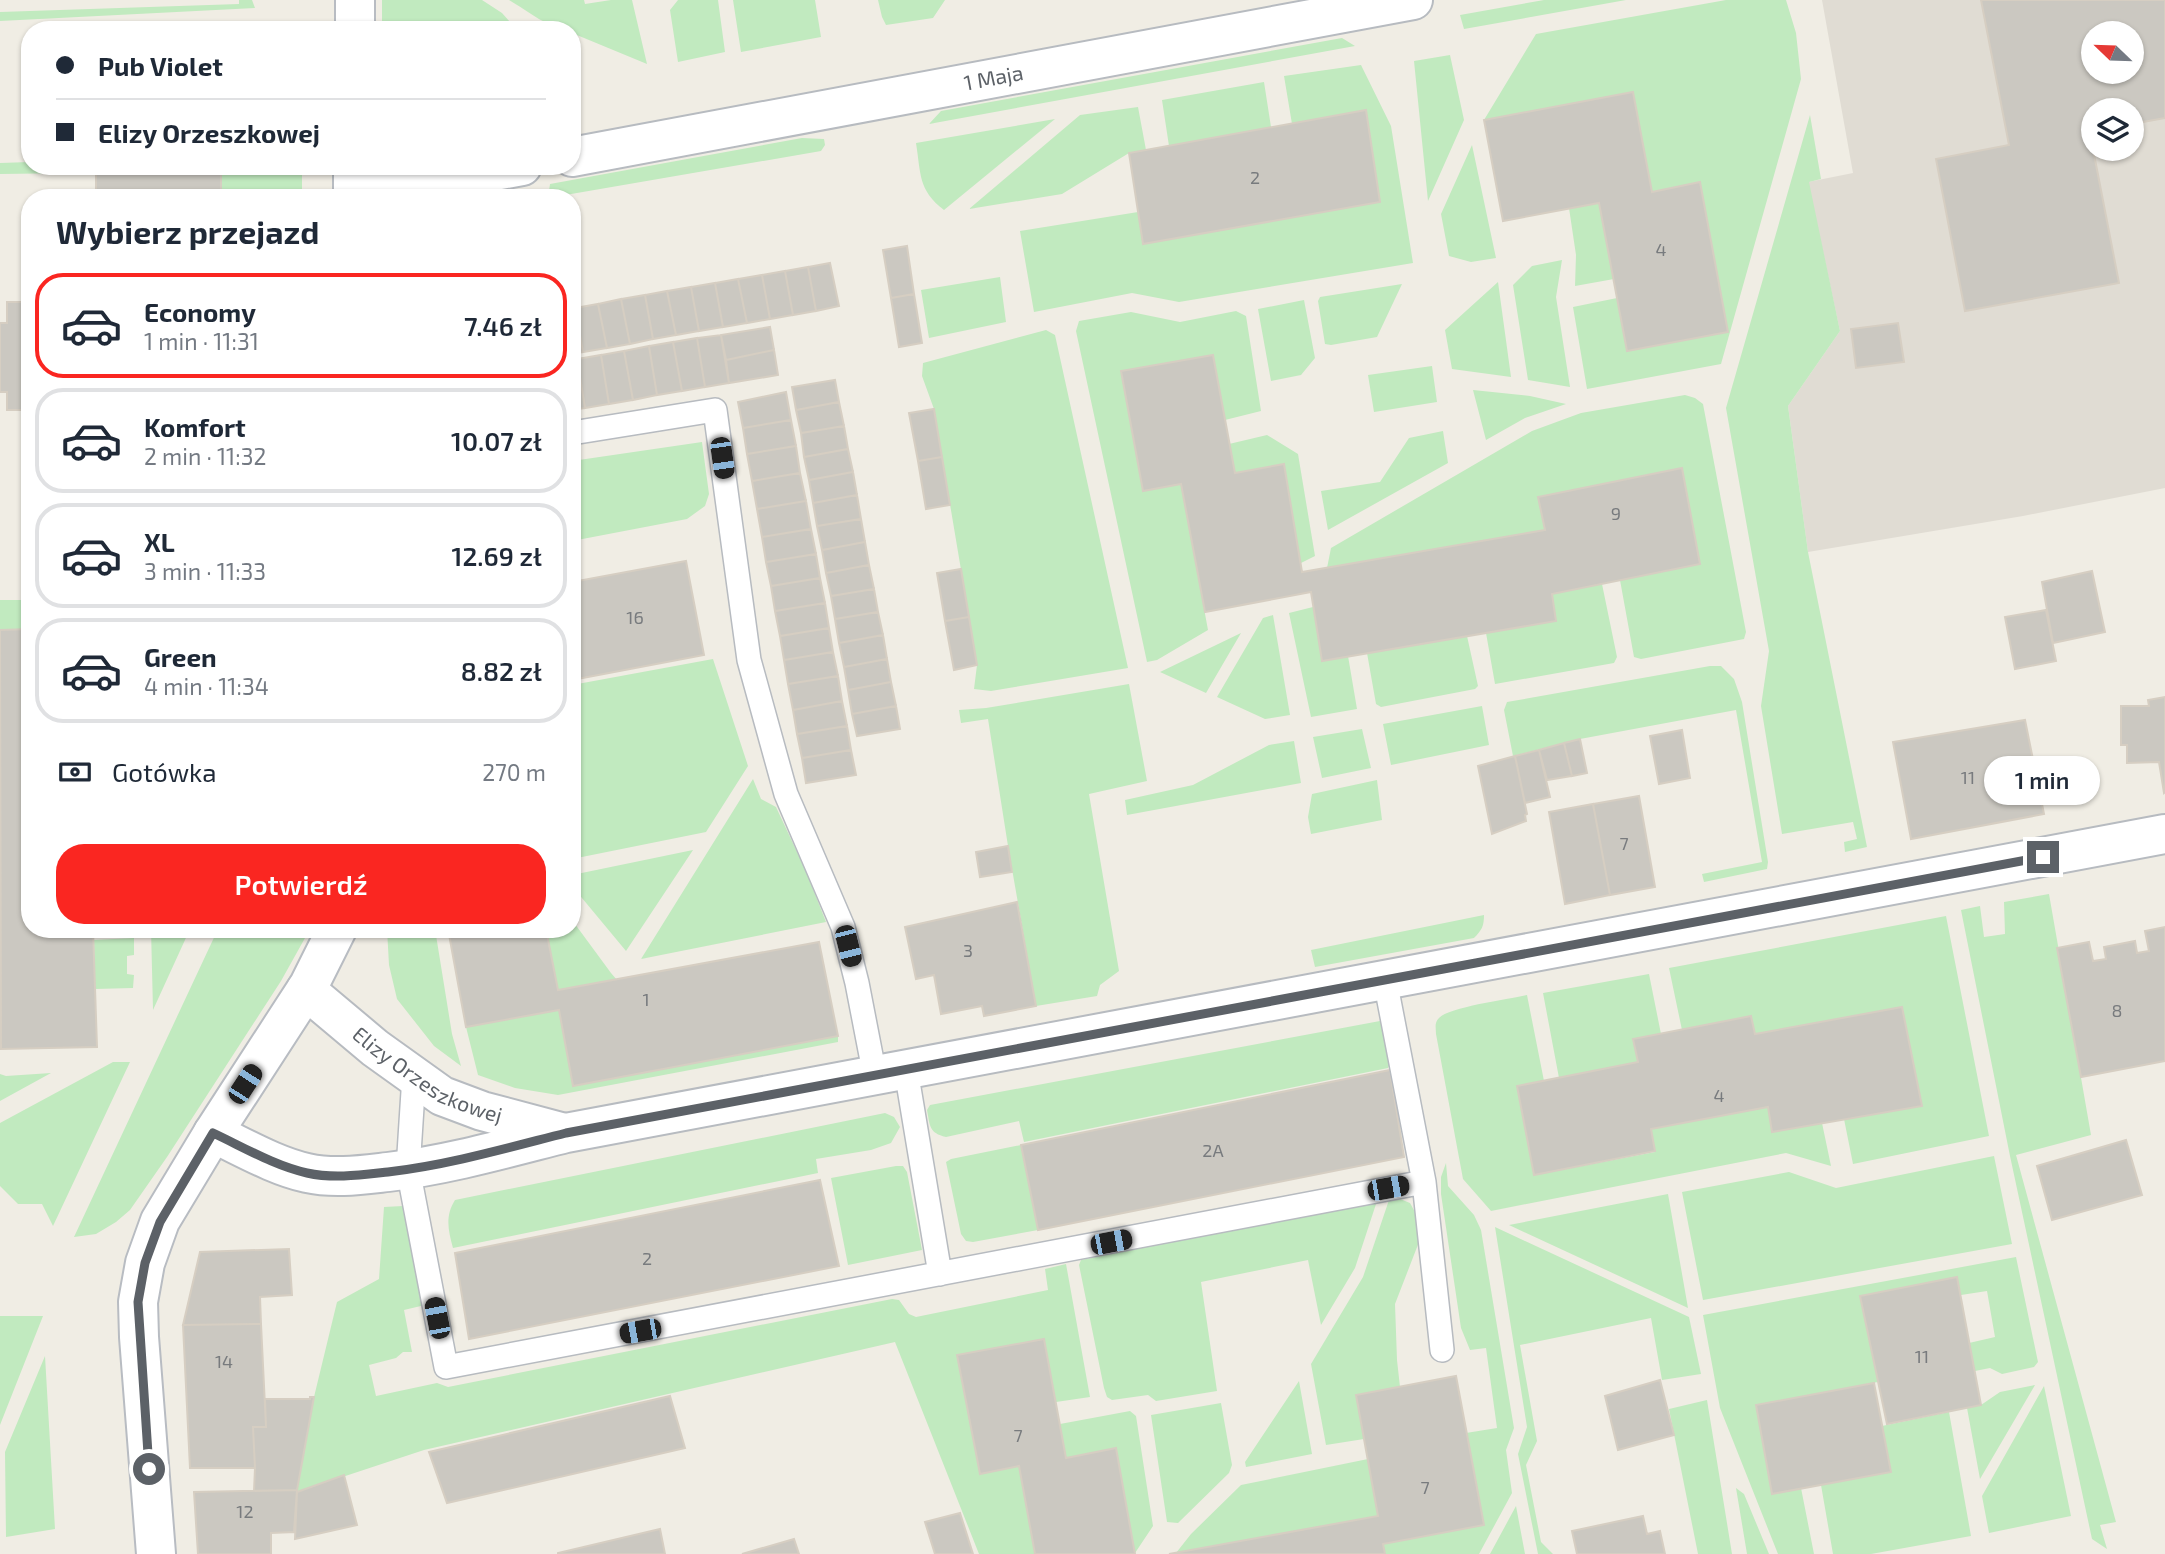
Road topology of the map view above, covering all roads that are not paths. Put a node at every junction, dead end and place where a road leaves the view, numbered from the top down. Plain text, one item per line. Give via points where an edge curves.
1 (355, 0) edge
2 (1413, 0) edge
3 (355, 21) edge
4 (581, 155) edge
5 (473, 175) edge
6 (397, 189) edge
7 (581, 432) edge
8 (2165, 834) edge
9 (332, 938) edge
10 (1385, 979) junction
11 (306, 990) junction
12 (890, 1073) junction
13 (414, 1076) junction
14 (213, 1133) junction
15 (566, 1133) junction
16 (408, 1170) junction
17 (1424, 1182) junction
18 (940, 1274) junction
19 (1442, 1350) dead end
20 (156, 1554) edge

1 - 3 street
2 - 4 street, 1 Maja
5 - 6 street
7 - 12 lane via 715,410 750,660 786,794 844,927 857,982
8 - 10 street, Elizy Orzeszkowej
9 - 11 street
10 - 12 street, Elizy Orzeszkowej
10 - 17 lane
11 - 13 street, Elizy Orzeszkowej
11 - 14 street
12 - 15 street, Elizy Orzeszkowej
12 - 18 lane
13 - 15 street, Elizy Orzeszkowej via 442,1096 472,1108
13 - 16 lane
14 - 16 street, Elizy Orzeszkowej via 307,1173 346,1177
14 - 20 street via 160,1222 145,1263 138,1302
15 - 16 street, Elizy Orzeszkowej
16 - 18 lane via 446,1367
17 - 18 lane
17 - 19 lane

